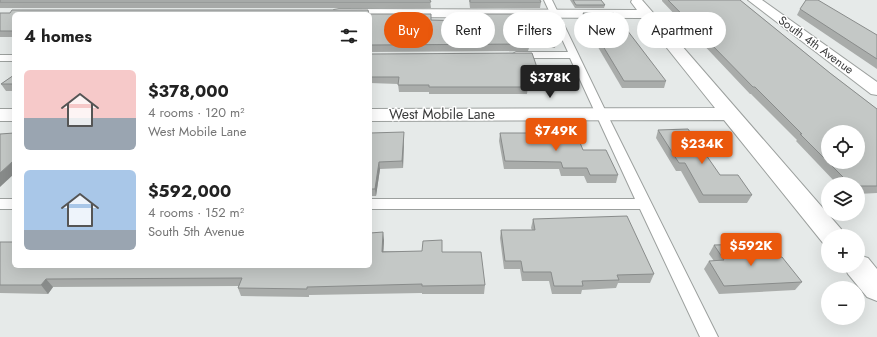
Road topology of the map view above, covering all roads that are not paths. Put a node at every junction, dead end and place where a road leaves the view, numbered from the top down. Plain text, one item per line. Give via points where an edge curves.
1 (548, 0) edge
2 (754, 0) edge
3 (641, 7) edge
4 (554, 12) edge
5 (566, 12) edge
6 (372, 13) edge
7 (503, 13) edge
8 (566, 40) edge
9 (573, 55) junction
10 (503, 56) edge
11 (0, 58) edge
12 (12, 58) edge
13 (877, 90) edge
14 (372, 114) edge
15 (601, 114) junction
16 (730, 114) junction
17 (0, 115) edge
18 (12, 115) edge
19 (0, 204) edge
20 (12, 204) edge
21 (372, 204) edge
22 (644, 204) junction
23 (826, 229) edge
24 (864, 273) edge
25 (877, 289) edge
26 (710, 337) edge

1 - 4 lane
2 - 13 street, South 4th Avenue
3 - 5 street
3 - 16 street
6 - 7 street
8 - 9 lane
9 - 10 lane
9 - 15 lane
11 - 12 lane
14 - 15 street, West Mobile Lane
15 - 16 street, West Mobile Lane
15 - 22 lane
16 - 23 street
17 - 18 street
19 - 20 lane
21 - 22 lane
22 - 26 lane
24 - 25 street

